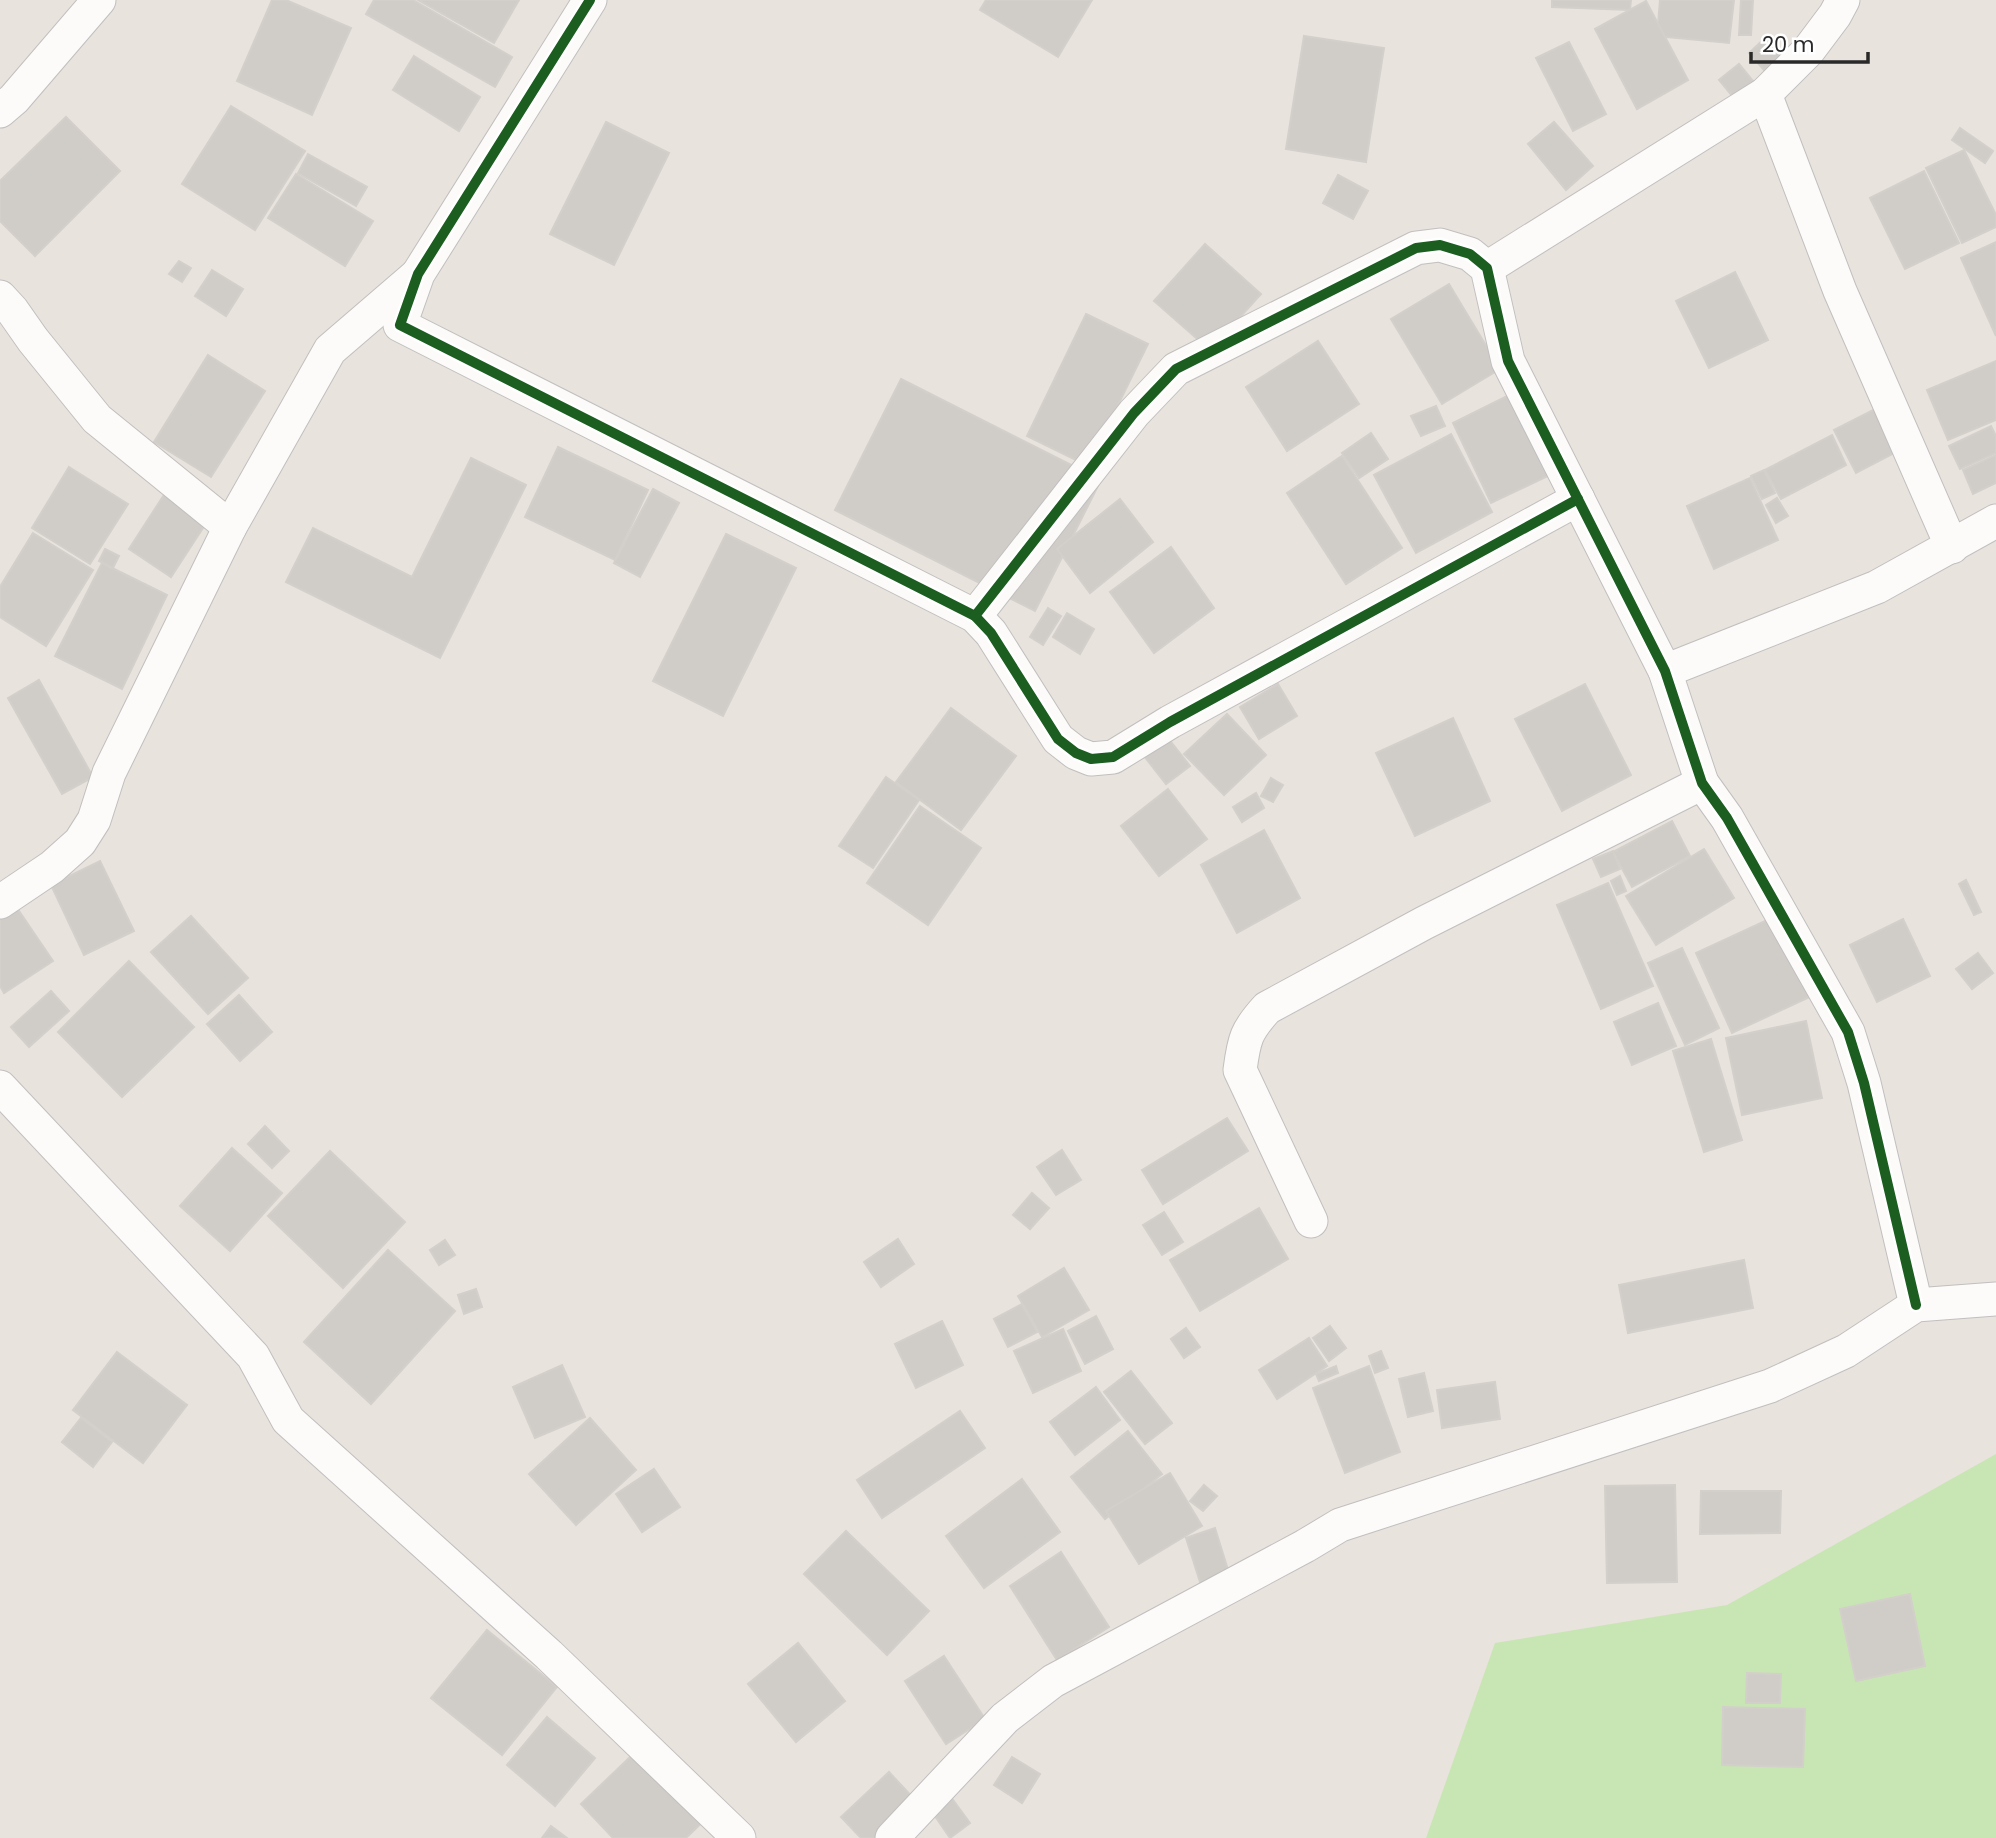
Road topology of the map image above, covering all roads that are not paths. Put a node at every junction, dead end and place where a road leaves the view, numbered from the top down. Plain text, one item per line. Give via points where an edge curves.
1 (99, 0) edge
2 (590, 0) edge
3 (1843, 0) edge
4 (1765, 94) junction
5 (0, 111) edge
6 (1487, 268) junction
7 (418, 274) junction
8 (0, 297) edge
9 (1578, 499) junction
10 (1996, 521) edge
11 (230, 527) junction
12 (1952, 547) junction
13 (975, 616) junction
14 (1665, 671) junction
15 (1702, 783) junction
16 (0, 902) edge
17 (0, 1087) edge
18 (1311, 1221) dead end
19 (1996, 1299) edge
20 (1916, 1306) junction
21 (739, 1838) edge
22 (892, 1838) edge

1 - 5 street
2 - 7 street
3 - 4 street via 1808,51
4 - 6 street
4 - 12 street via 1840,291
6 - 9 street via 1508,361
6 - 13 street via 1470,254 1440,245 1416,248 1176,369 1134,413
7 - 11 street via 330,350
7 - 13 street via 400,325
8 - 11 street via 97,419
9 - 13 street via 1112,757 1091,759 1058,739 991,633
9 - 14 street
10 - 12 street
11 - 16 street via 109,773 94,820 80,842 52,867
12 - 14 street via 1877,587
14 - 15 street
15 - 18 street via 1424,923 1267,1008 1251,1025 1240,1070
15 - 20 street via 1727,818 1848,1032
17 - 21 street via 253,1356 288,1420 548,1655
19 - 20 street
20 - 22 street via 1846,1351 1770,1386 1340,1525 1053,1681 1005,1718

